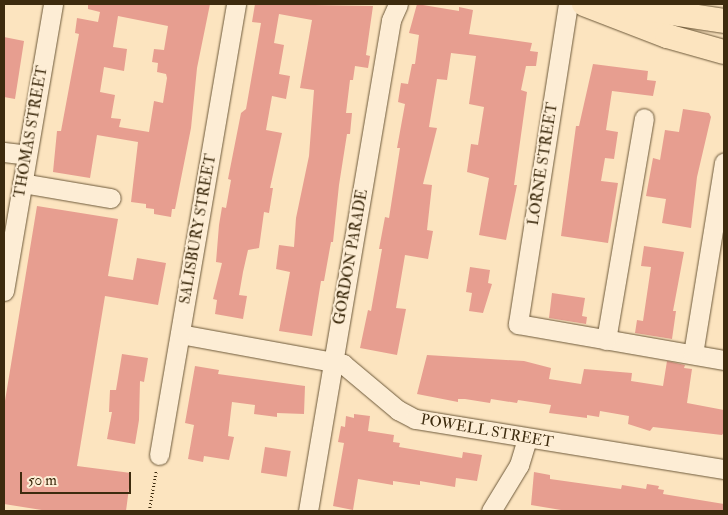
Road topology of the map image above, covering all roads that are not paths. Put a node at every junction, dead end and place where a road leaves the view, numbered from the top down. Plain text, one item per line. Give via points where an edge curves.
1 (52, 4) edge
2 (236, 4) edge
3 (398, 4) edge
4 (568, 4) edge
5 (584, 4) edge
6 (612, 4) edge
7 (724, 21) edge
8 (724, 52) edge
9 (644, 118) dead end
10 (4, 152) edge
11 (27, 155) junction
12 (724, 162) edge
13 (22, 183) junction
14 (111, 198) dead end
15 (4, 284) edge
16 (180, 334) junction
17 (606, 340) junction
18 (693, 354) junction
19 (724, 360) edge
20 (333, 361) junction
21 (527, 438) junction
22 (159, 455) road end
23 (724, 469) edge
24 (308, 511) edge
25 (491, 511) edge

1 - 11 street, THOMAS STREET
2 - 16 street, SALISBURY STREET
3 - 20 street, GORDON PARADE via 391,20
4 - 17 street, LORNE STREET via 518,324
5 - 8 main road via 668,36
6 - 7 main road
9 - 17 street
10 - 11 street
11 - 13 street, THOMAS STREET
12 - 18 street
13 - 14 street
13 - 15 street, THOMAS STREET
16 - 20 street, POWELL STREET
16 - 22 street, SALISBURY STREET
17 - 18 street
18 - 19 street
20 - 21 street, POWELL STREET via 354,370 408,417
20 - 24 street, GORDON PARADE
21 - 23 street, POWELL STREET
21 - 25 street via 518,465

